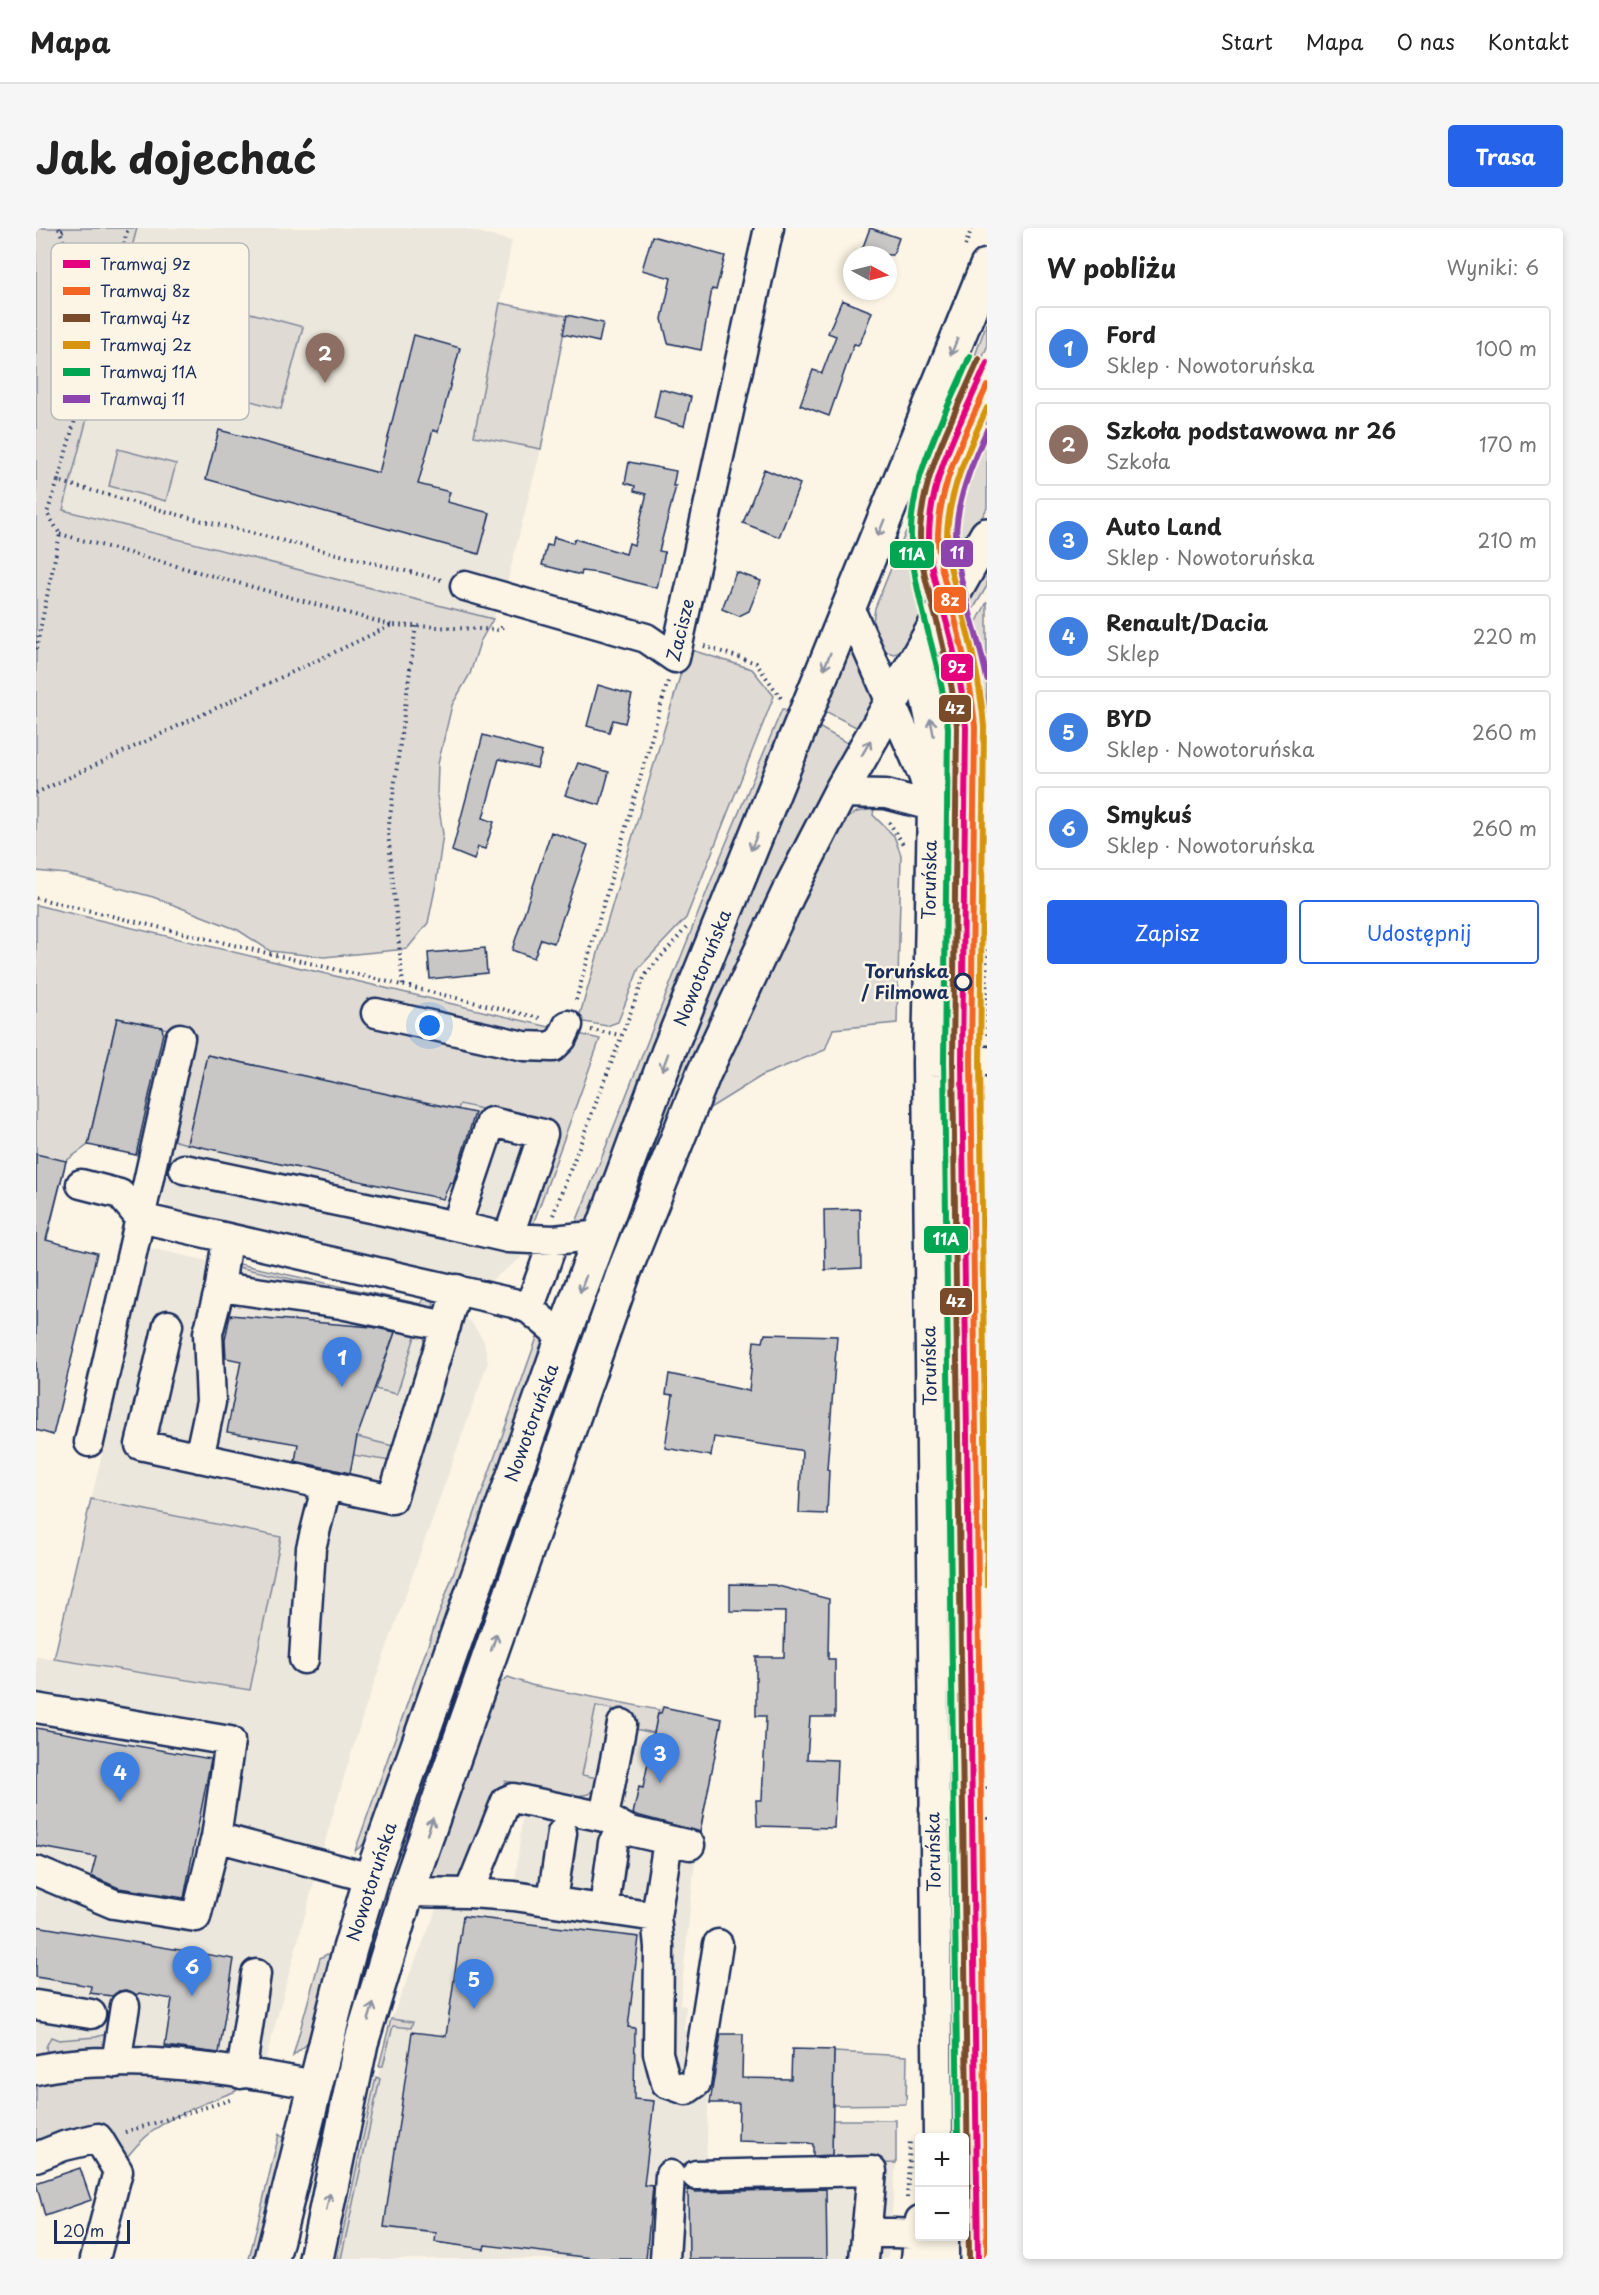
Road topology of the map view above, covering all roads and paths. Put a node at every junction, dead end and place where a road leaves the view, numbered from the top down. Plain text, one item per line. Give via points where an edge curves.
1 (67, 228) edge
2 (128, 228) edge
3 (769, 228) edge
4 (61, 230) edge
5 (124, 243) edge
6 (981, 279) edge
7 (75, 420) edge
8 (58, 481) junction
9 (60, 534) junction
10 (987, 535) edge
11 (465, 586) joint
12 (518, 601) junction
13 (849, 607) junction
14 (392, 625) junction
15 (416, 626) junction
16 (678, 648) junction
17 (36, 649) edge
18 (916, 661) junction
19 (781, 699) dead end
20 (891, 703) junction
21 (36, 793) edge
22 (840, 794) junction
23 (932, 806) junction
24 (36, 898) edge
25 (987, 917) edge
26 (987, 922) edge
27 (403, 985) junction
28 (376, 1013) dead end
29 (568, 1025) junction
30 (621, 1035) dead end
31 (180, 1038) dead end
32 (986, 1050) edge
33 (927, 1062) junction
34 (184, 1168) dead end
35 (81, 1184) dead end
36 (140, 1218) junction
37 (456, 1226) junction
38 (601, 1235) junction
39 (508, 1238) junction
40 (227, 1239) junction
41 (554, 1240) junction
42 (220, 1287) junction
43 (457, 1289) junction
44 (529, 1309) junction
45 (168, 1324) dead end
46 (446, 1326) junction
47 (563, 1337) junction
48 (89, 1442) dead end
49 (199, 1458) junction
50 (327, 1484) junction
51 (304, 1659) dead end
52 (36, 1708) edge
53 (622, 1724) dead end
54 (987, 1803) edge
55 (934, 1809) junction
56 (609, 1830) junction
57 (562, 1833) dead end
58 (216, 1837) junction
59 (36, 1871) edge
60 (371, 1878) junction
61 (407, 1892) junction
62 (469, 1893) junction
63 (552, 1901) junction
64 (604, 1908) junction
65 (656, 1917) junction
66 (718, 1944) dead end
67 (256, 1974) dead end
68 (36, 2005) edge
69 (125, 2006) dead end
70 (91, 2014) dead end
71 (116, 2062) junction
72 (36, 2070) edge
73 (241, 2074) junction
74 (271, 2078) junction
75 (315, 2085) junction
76 (936, 2128) edge
77 (98, 2138) junction
78 (36, 2157) edge
79 (915, 2238) edge
80 (927, 2241) edge
81 (865, 2245) edge
82 (95, 2259) edge
83 (272, 2259) edge
84 (316, 2259) edge
85 (665, 2259) edge
86 (944, 2259) edge

1 - 4 path
2 - 5 path
3 - 16 street, Zacisze
6 -> 13 main road, Nowotoruńska
7 - 8 path
8 - 9 path via 47,513
8 - 11 path
9 - 14 path
9 - 17 path
10 - 18 main road
11 - 12 street
12 - 15 path via 500,630
12 - 16 street
13 - 20 street
13 -> 38 main road, Nowotoruńska via 668,1053
14 - 15 path
14 - 21 path
15 - 27 path via 388,832
16 - 19 path via 756,663
16 - 29 path, Zacisze
18 - 20 main road, Nowotoruńska
23 -> 18 street, Toruńska via 936,772 934,737
22 -> 20 main road, Nowotoruńska
20 - 23 street via 923,775
22 - 23 street via 886,794
61 -> 22 main road, Nowotoruńska via 664,1168 788,894
23 - 33 street, Toruńska
24 - 27 path
25 - 26 path
26 - 32 path
27 - 29 path
28 - 29 street via 524,1046 553,1047
29 - 30 path
31 - 36 street
32 - 33 street
33 - 55 street, Toruńska
34 - 37 street
35 - 36 street via 120,1194
36 - 40 street
36 - 48 street
37 - 39 street
37 - 39 street via 492,1122 543,1134
38 - 41 street
38 -> 47 main road, Nowotoruńska
39 - 41 street
40 - 42 street
40 - 43 street
41 - 44 street
42 - 46 street via 341,1304
42 - 49 street via 208,1333 211,1402
43 - 44 street
43 - 46 street
44 - 47 street
45 - 49 street via 140,1445
46 - 50 street via 392,1499
47 - 60 main road, Nowotoruńska
49 - 50 street
50 - 51 street via 311,1548
52 - 58 street via 230,1741
53 - 56 street
54 - 55 street
55 - 76 street, Toruńska
56 - 62 street via 513,1798 506,1801
56 - 64 street
56 - 65 street via 630,1831 678,1849
57 - 63 street
58 - 59 street via 196,1917 114,1904
58 - 60 street
60 - 75 main road, Nowotoruńska
61 - 62 street
84 -> 61 main road, Nowotoruńska via 361,2043
62 - 63 street
63 - 64 street
64 - 65 street
65 - 66 street via 658,2053 666,2084 686,2090 696,2083
67 - 73 street
68 - 70 street
69 - 71 street
71 - 72 street
71 - 73 street
73 - 74 street
74 - 75 street
74 - 77 path via 251,2093
75 - 83 main road, Nowotoruńska
77 - 78 street
77 - 82 street via 118,2171
79 - 81 street
80 - 86 street
81 - 85 street via 873,2171 683,2175

